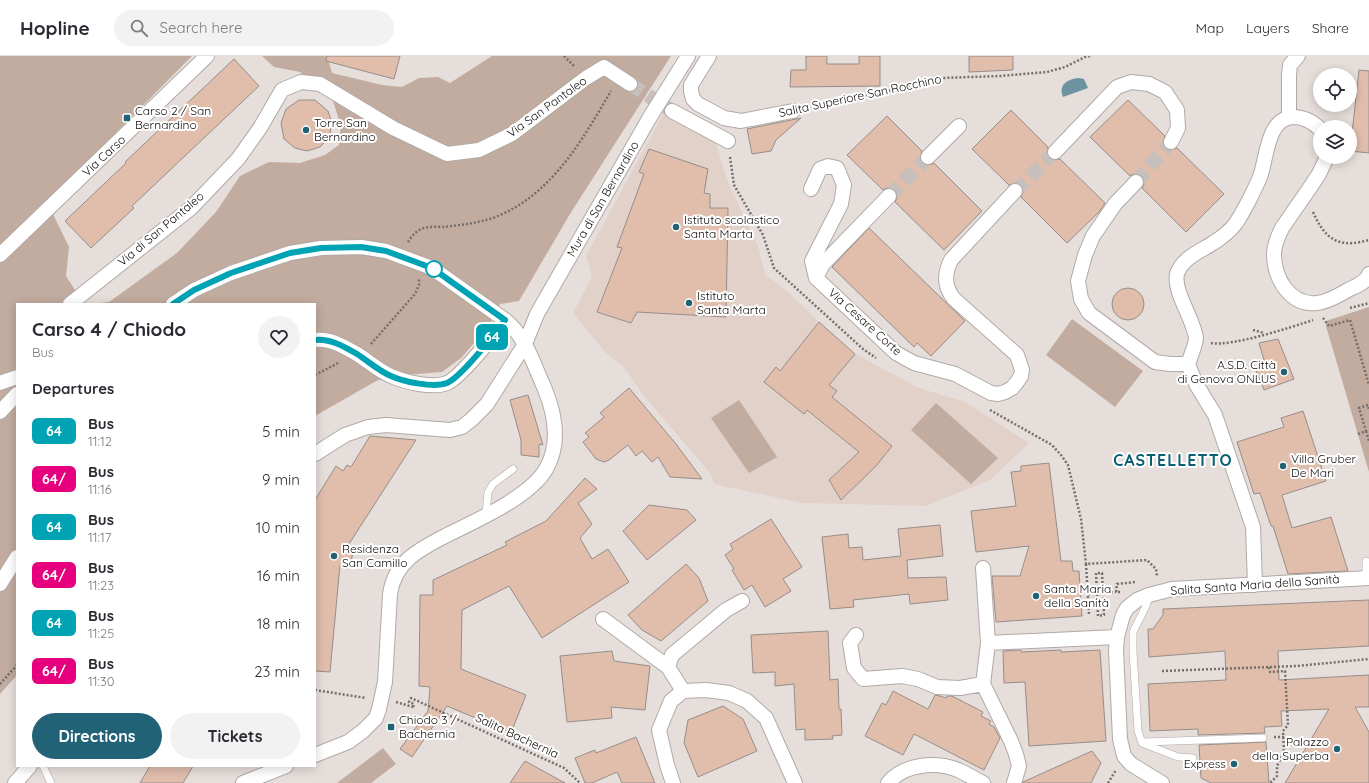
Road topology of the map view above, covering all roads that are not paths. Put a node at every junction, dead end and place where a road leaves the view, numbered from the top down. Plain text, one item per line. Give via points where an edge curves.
1 (207, 56) edge
2 (688, 56) edge
3 (709, 56) edge
4 (1298, 56) edge
5 (625, 81) tunnel mouth
6 (672, 111) tunnel mouth
7 (793, 111) road end
8 (1289, 117) junction
9 (724, 118) junction
10 (1313, 123) edge
11 (958, 126) dead end
12 (260, 128) joint
13 (1171, 142) tunnel mouth
14 (1054, 152) tunnel mouth
15 (928, 157) tunnel mouth
16 (1324, 164) edge
17 (1136, 182) tunnel mouth
18 (811, 189) dead end
19 (1015, 191) tunnel mouth
20 (889, 196) tunnel mouth
21 (0, 255) edge
22 (1368, 277) edge
23 (816, 278) junction
24 (71, 303) edge
25 (174, 303) edge
26 (505, 320) junction
27 (316, 340) edge
28 (525, 344) junction
29 (1188, 364) junction
30 (16, 377) edge
31 (0, 383) edge
32 (16, 395) edge
33 (0, 412) edge
34 (316, 453) edge
35 (513, 468) dead end
36 (486, 515) junction
37 (16, 559) edge
38 (1366, 561) dead end
39 (983, 568) dead end
40 (1368, 578) edge
41 (0, 584) edge
42 (1255, 585) junction
43 (1143, 598) junction
44 (742, 601) dead end
45 (603, 619) dead end
46 (856, 635) dead end
47 (1117, 637) junction
48 (988, 643) junction
49 (668, 667) junction
50 (983, 684) junction
51 (683, 691) junction
52 (1263, 738) dead end
53 (1142, 743) junction
54 (316, 755) edge
55 (1193, 758) dead end
56 (29, 767) edge
57 (43, 767) edge
58 (283, 767) edge
59 (15, 783) edge
60 (51, 783) edge
61 (243, 783) edge
62 (673, 783) edge
63 (795, 783) edge
64 (888, 783) edge
65 (983, 783) edge
66 (1014, 783) edge
67 (1162, 783) edge

1 - 21 street, Via Carso
2 - 28 street, Mura di San Bernardino via 537,314
3 - 9 street, Salita Superiore San Rocchino via 691,85 691,92 698,104
4 - 8 street via 1290,65
5 - 12 street, Via San Pantaleo via 604,67 512,134 479,150 447,154 393,128 320,84 301,82 282,90
6 - 9 street via 728,142
7 - 9 street, Salita Superiore San Rocchino via 741,121
8 - 10 street via 1308,119
8 - 29 street via 1276,127 1268,143 1260,178 1236,223 1214,243 1196,252 1178,273 1179,291 1196,339
11 - 15 street
12 - 24 street, Via di San Pantaleo via 238,159 191,208
13 - 14 street via 1178,128 1177,110 1165,92 1149,84 1131,82 1117,87
16 - 22 street via 1282,228 1274,253 1278,275 1293,298 1318,303 1362,284
17 - 29 street via 1115,204 1093,236 1078,281 1081,299 1089,313 1155,362
18 - 23 street via 820,169 828,166 837,168 844,185 841,204 812,261
19 - 23 street, Via Cesare Corte via 951,260 946,275 949,292 954,299 1017,356 1022,370 1021,376 1012,388 1005,392 991,394 955,374 914,363 896,353
20 - 23 street via 823,264
25 - 26 street via 194,290 231,273 290,253 321,248 361,247 386,251 432,268
26 - 27 street via 471,362 448,383 438,385 426,385 395,377 341,345
26 - 28 street
28 - 34 street, Mura di San Bernardino via 487,404 462,427 450,430 386,425 368,427 345,435
28 - 36 street via 554,416 553,452 546,470 537,480 520,495
29 - 42 street via 1196,384 1215,415 1253,527
30 - 31 street
32 - 33 street
35 - 36 lane via 493,484 488,492
36 - 54 street via 425,547 406,560 398,570 391,584 385,682 376,718 348,742
37 - 41 street
38 - 40 lane
39 - 48 street
40 - 42 street, Salita Santa Maria della Sanità
42 - 43 street, Salita Santa Maria della Sanità via 1172,589
43 - 47 street via 1128,608 1123,615
43 - 53 lane via 1146,606 1133,632 1138,731
44 - 49 street via 726,610 672,655
45 - 49 street
46 - 50 street via 850,643 854,668 863,679 902,676 937,686 960,688
47 - 48 street
47 - 67 street via 1120,739 1124,756 1131,764
48 - 50 street
49 - 51 street
50 - 66 street via 1016,754 1019,766
51 - 62 street via 671,701 659,730
51 - 63 street via 729,693 747,700 766,718
52 - 53 lane
53 - 55 lane via 1178,757
56 - 59 street
57 - 60 lane
58 - 61 street
64 - 65 street via 903,770 920,766 957,770

